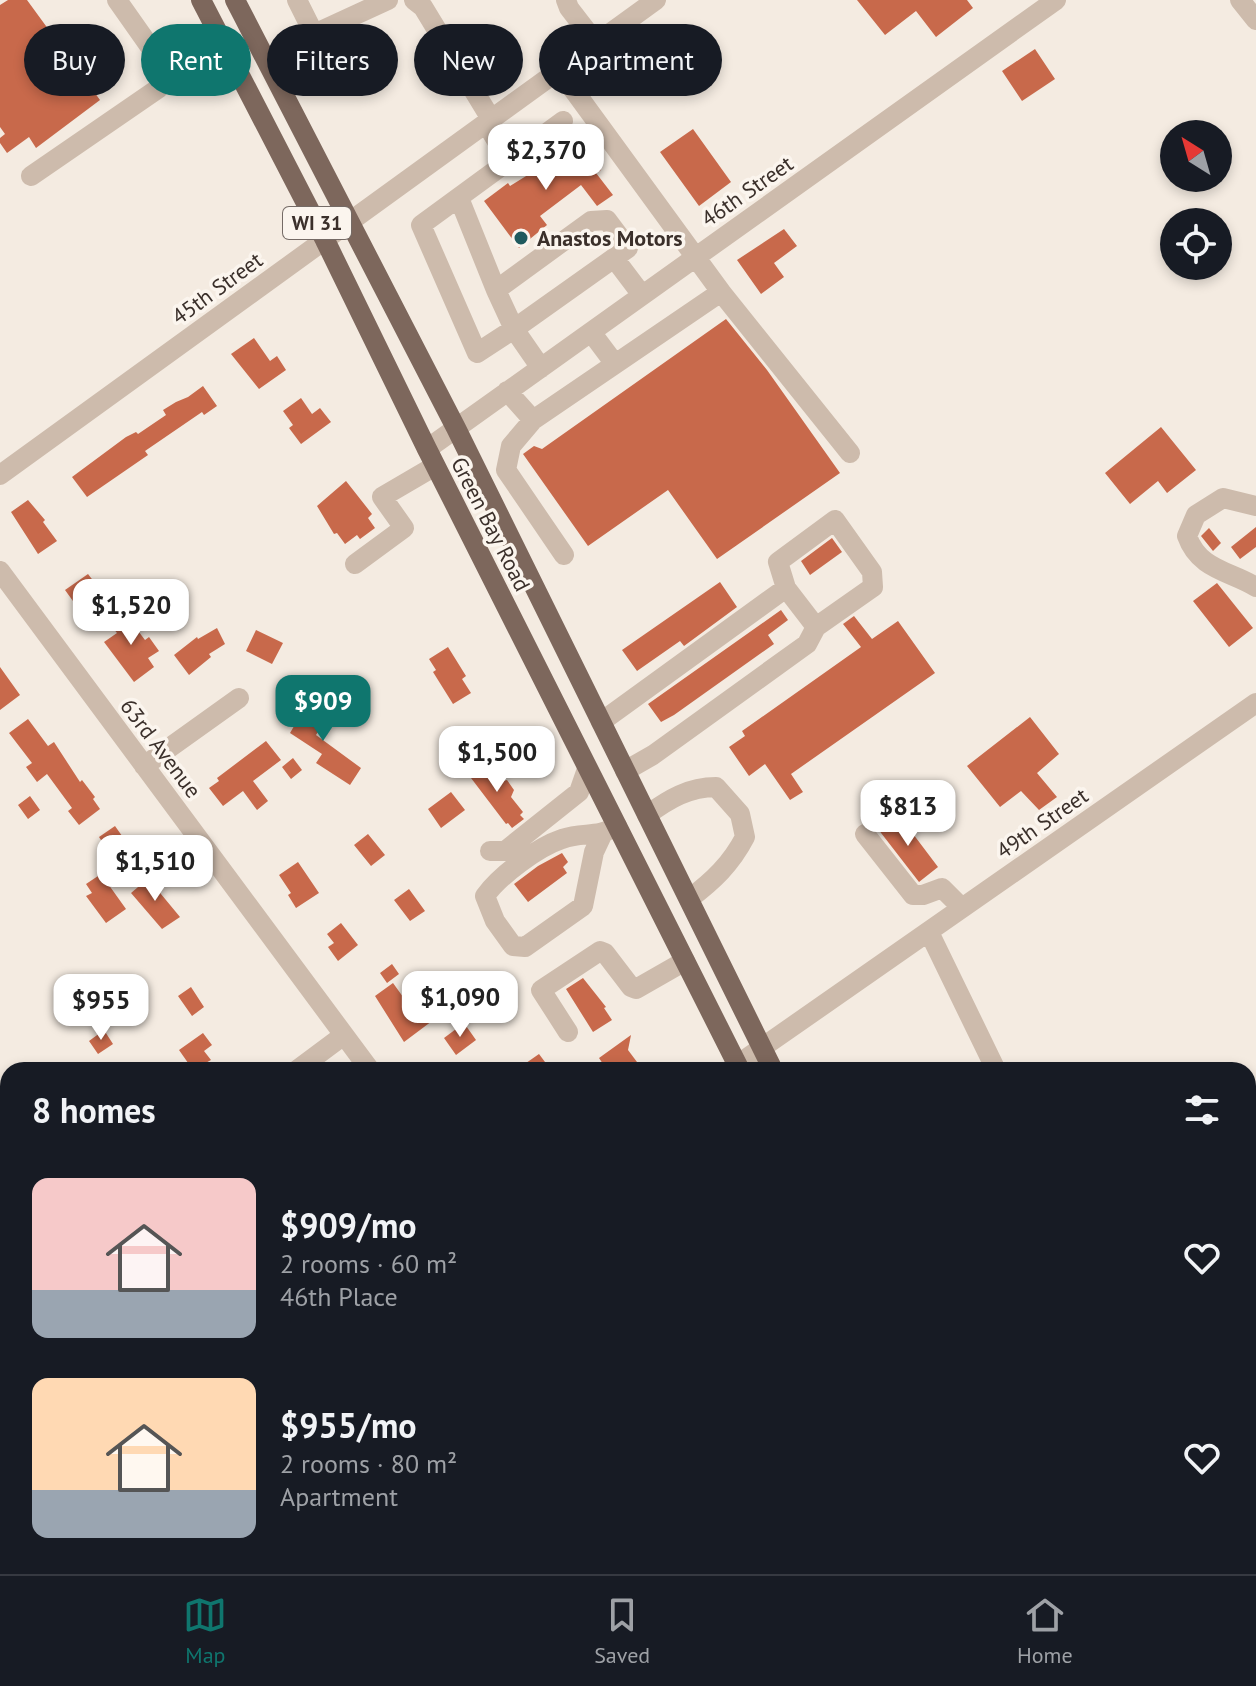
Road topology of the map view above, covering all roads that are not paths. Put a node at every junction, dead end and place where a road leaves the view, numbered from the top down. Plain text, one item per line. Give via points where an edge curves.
1 (117, 0) edge
2 (201, 0) edge
3 (235, 0) edge
4 (297, 0) edge
5 (388, 0) edge
6 (414, 0) edge
7 (566, 0) edge
8 (656, 0) edge
9 (1240, 0) edge
10 (1044, 3) edge
11 (1256, 20) edge
12 (581, 24) edge
13 (623, 24) edge
14 (539, 84) edge
15 (578, 96) edge
16 (491, 119) junction
17 (563, 121) dead end
18 (509, 161) junction
19 (31, 176) dead end
20 (459, 198) junction
21 (350, 221) junction
22 (325, 240) junction
23 (695, 257) junction
24 (614, 258) junction
25 (496, 290) junction
26 (721, 292) junction
27 (642, 295) junction
28 (514, 329) junction
29 (591, 332) junction
30 (615, 364) junction
31 (541, 368) junction
32 (507, 391) junction
33 (533, 420) junction
34 (456, 428) junction
35 (850, 453) dead end
36 (431, 458) junction
37 (0, 475) edge
38 (1256, 506) edge
39 (564, 555) dead end
40 (355, 564) dead end
41 (0, 571) edge
42 (1256, 587) edge
43 (786, 588) junction
44 (816, 627) junction
45 (239, 698) dead end
46 (1256, 703) edge
47 (601, 722) junction
48 (144, 766) junction
49 (587, 769) junction
50 (625, 771) junction
51 (647, 815) junction
52 (610, 831) junction
53 (865, 834) dead end
54 (490, 851) dead end
55 (689, 899) junction
56 (962, 908) junction
57 (929, 932) junction
58 (685, 961) junction
59 (568, 1032) dead end
60 (344, 1035) junction
61 (762, 1048) junction
62 (308, 1062) edge
63 (364, 1062) edge
64 (733, 1062) edge
65 (744, 1062) edge
66 (769, 1062) edge
67 (992, 1062) edge

1 - 19 street via 167,71 159,88
2 - 22 main road, Green Bay Road / WI 31
3 - 21 main road, Green Bay Road / WI 31
4 - 5 street via 314,34
6 - 16 street
7 - 12 street
8 - 13 street, 45th Street
9 - 11 street
10 - 23 street, 46th Street
14 - 16 street, 45th Street
15 - 23 street
16 - 18 street via 492,133
16 - 21 street, 45th Street
17 - 18 street
18 - 20 street
20 - 25 street
20 - 28 street via 421,225 477,353
21 - 22 street, 45th Street
21 - 34 main road, Green Bay Road / WI 31
22 - 36 main road, Green Bay Road / WI 31
22 - 37 street, 45th Street
23 - 26 street
23 - 27 street, 46th Street
24 - 25 street via 628,248 607,220 591,221
24 - 27 street
24 - 28 street
25 - 28 street
26 - 30 street
26 - 35 street
27 - 29 street, 46th Street
28 - 31 street
29 - 30 street
29 - 31 street, 46th Street
30 - 33 street
31 - 32 street, 46th Street
32 - 33 street
32 - 34 street, 46th Street
33 - 39 street via 511,446 506,470
34 - 36 street, 46th Street
34 - 47 main road, Green Bay Road / WI 31
36 - 40 street, 46th Street via 382,497 404,528
36 - 49 main road, Green Bay Road / WI 31
38 - 42 street via 1223,498 1196,515 1187,536 1192,549 1216,570
41 - 48 street, 63rd Avenue
43 - 44 street
43 - 44 street via 778,562 835,520 872,572 873,587
43 - 47 street
44 - 50 street via 807,644
45 - 48 street
46 - 56 street, 49th Street
47 - 50 main road, Green Bay Road / WI 31
48 - 60 street, 63rd Avenue
49 - 52 main road, Green Bay Road / WI 31
49 - 54 street via 579,792 505,851
50 - 51 main road, Green Bay Road / WI 31
51 - 55 main road, Green Bay Road / WI 31
51 - 55 street via 696,787 716,787 740,814 745,837 734,859
52 - 52 street via 561,839 494,883 485,896 513,946 525,947 583,906 594,852
52 - 58 main road, Green Bay Road / WI 31
53 - 56 street via 913,895 942,888
55 - 61 main road, Green Bay Road / WI 31
56 - 57 street, 49th Street
57 - 61 street, 49th Street
57 - 67 street
58 - 59 street via 636,989 605,953 587,958 541,990
58 - 64 main road, Green Bay Road / WI 31
60 - 62 street
60 - 63 street, 63rd Avenue
61 - 65 street, 49th Street
61 - 66 main road, Green Bay Road / WI 31

